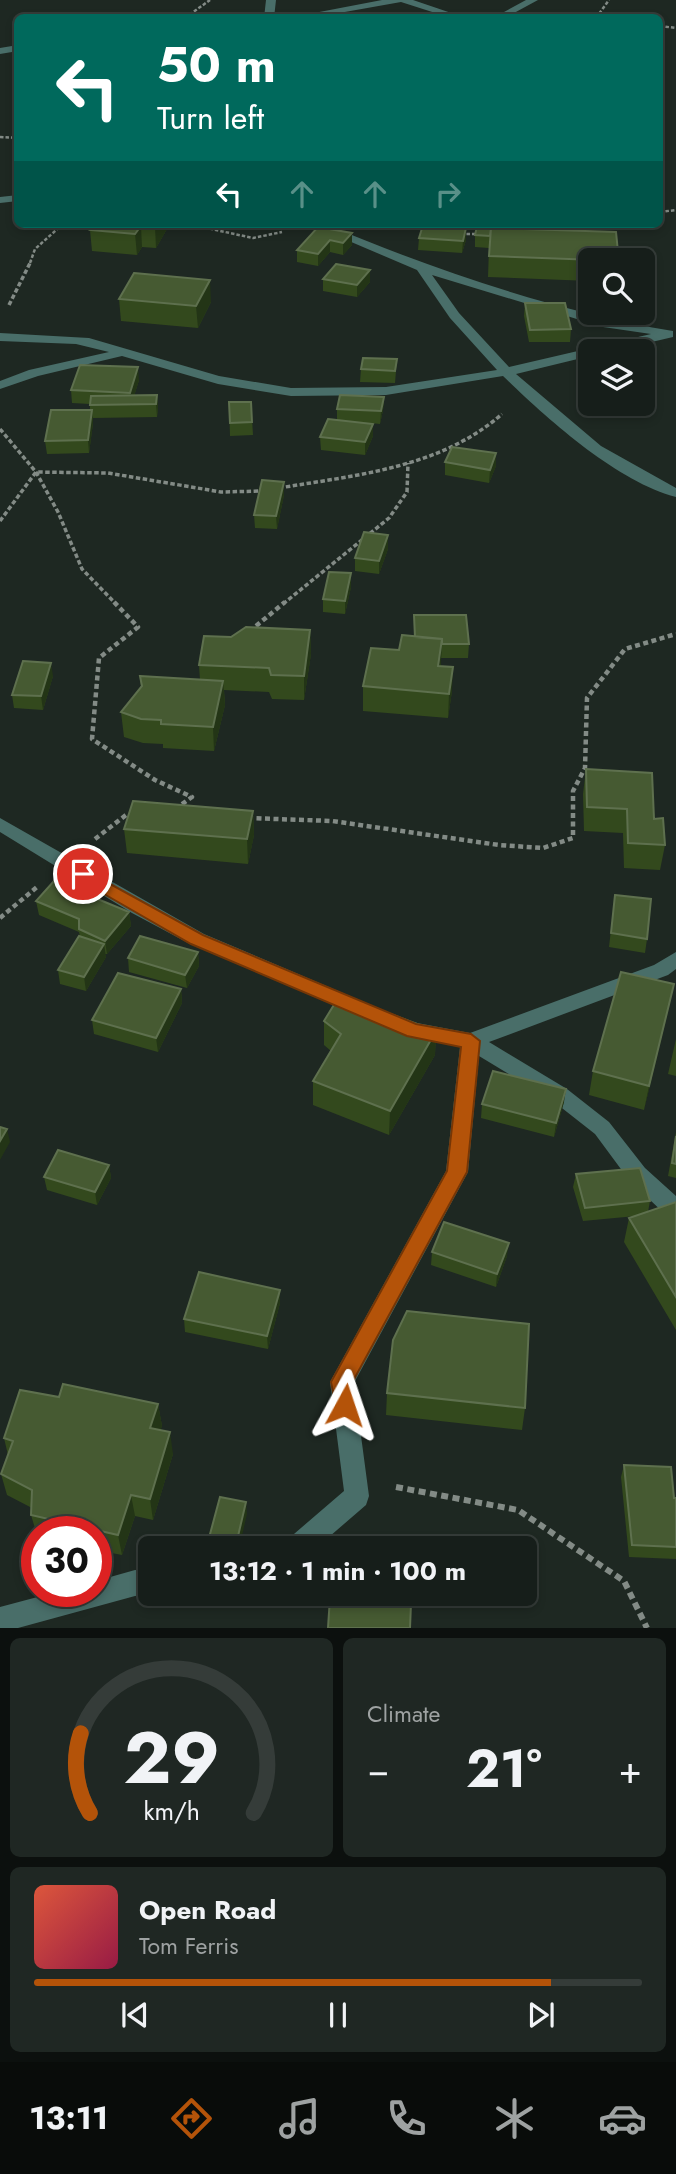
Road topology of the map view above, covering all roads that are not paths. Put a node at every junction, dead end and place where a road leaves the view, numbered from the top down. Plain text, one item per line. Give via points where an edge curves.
1 (398, 0) edge
2 (404, 0) edge
3 (533, 0) edge
4 (316, 14) edge
5 (449, 14) edge
6 (505, 14) edge
7 (327, 228) edge
8 (422, 268) junction
9 (0, 337) edge
10 (119, 353) junction
11 (506, 369) junction
12 (0, 385) edge
13 (676, 493) edge
14 (0, 824) edge
15 (676, 959) edge
16 (471, 1041) junction
17 (676, 1210) edge
18 (311, 1536) edge
19 (138, 1583) edge
20 (0, 1620) edge

1 - 4 street
2 - 5 street
3 - 6 street
7 - 8 street
8 - 11 street via 445,305
8 - 11 street via 607,324 669,334
9 - 10 street via 75,340
10 - 11 street via 208,378 294,392 407,388
10 - 12 street
11 - 13 street via 596,450
14 - 16 street via 197,939 414,1031
15 - 16 street via 661,971
16 - 17 street via 603,1128 637,1174
16 - 18 street via 457,1172 342,1382 357,1496
19 - 20 street

